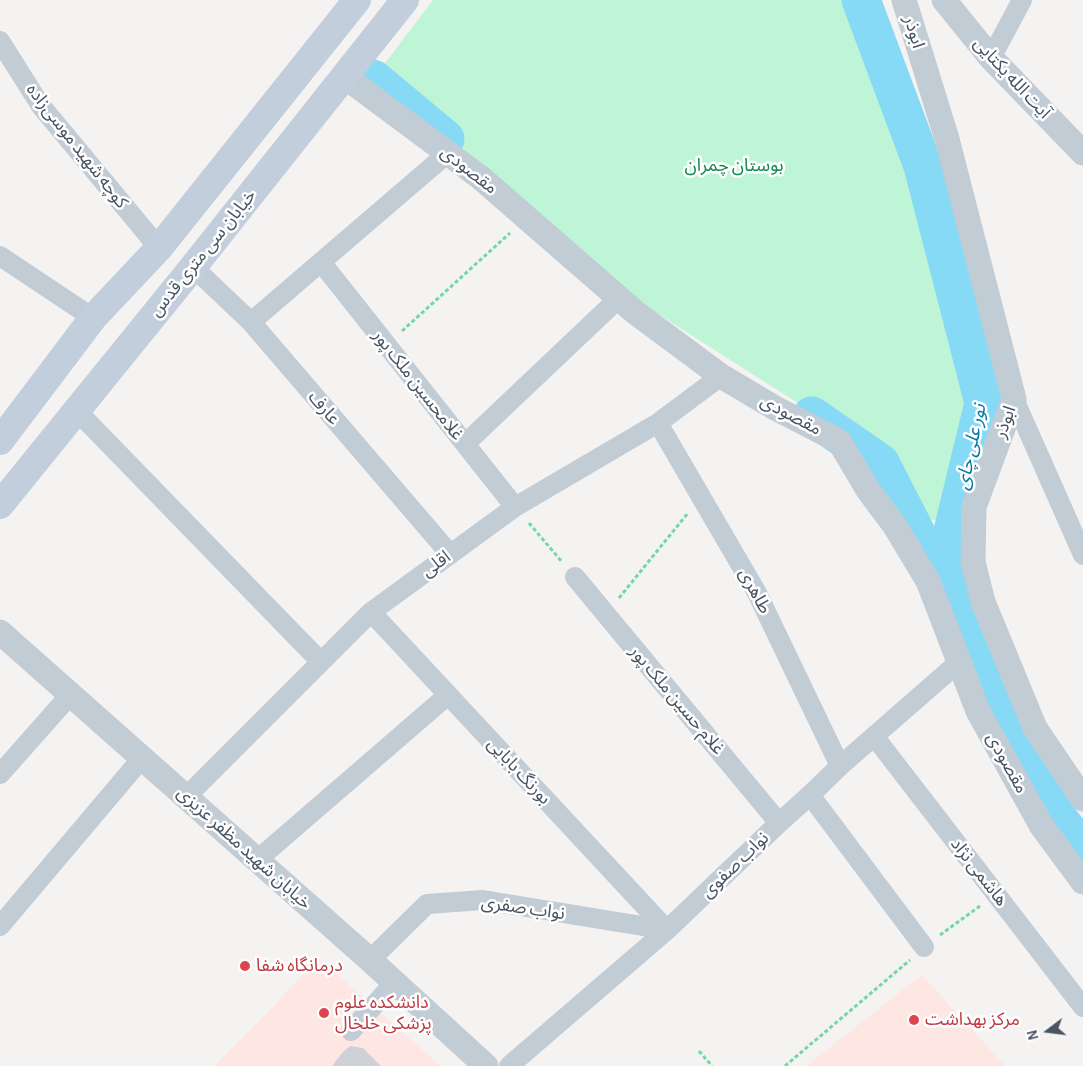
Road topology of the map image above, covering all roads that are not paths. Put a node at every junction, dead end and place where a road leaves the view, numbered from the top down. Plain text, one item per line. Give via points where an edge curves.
1 (357, 0) edge
2 (404, 0) edge
3 (904, 0) edge
4 (944, 0) edge
5 (1022, 0) edge
6 (0, 41) edge
7 (991, 58) junction
8 (344, 76) junction
9 (1083, 153) edge
10 (448, 154) junction
11 (159, 248) junction
12 (0, 256) edge
13 (321, 262) junction
14 (193, 267) junction
15 (619, 298) junction
16 (92, 318) junction
17 (251, 322) junction
18 (721, 376) junction
19 (1014, 399) junction
20 (77, 411) junction
21 (658, 423) junction
22 (0, 441) edge
23 (465, 444) junction
24 (0, 505) edge
25 (515, 507) junction
26 (450, 554) junction
27 (1083, 555) edge
28 (575, 577) road end
29 (371, 612) junction
30 (0, 632) edge
31 (321, 662) junction
32 (959, 662) junction
33 (70, 694) junction
34 (448, 695) junction
35 (874, 736) junction
36 (142, 758) junction
37 (840, 766) junction
38 (0, 774) edge
39 (810, 795) junction
40 (186, 797) junction
41 (1083, 800) edge
42 (779, 823) junction
43 (257, 860) junction
44 (1083, 882) edge
45 (0, 926) edge
46 (667, 930) junction
47 (924, 947) road end
48 (370, 960) junction
49 (395, 982) junction
50 (1083, 1007) edge
51 (351, 1031) dead end
52 (486, 1066) edge
53 (509, 1066) edge

1 - 11 main road, خیابان سی متری قدس
2 - 8 main road, خیابان سی متری قدس
3 - 19 street, ابوذر via 947,139
4 - 7 street, آیت الله یکتایی
5 - 7 street
6 - 11 street, کوچه شهید موسی‌زاده via 41,106
7 - 9 street, آیت الله یکتایی
8 - 10 street, مقصودی
8 - 14 main road, خیابان سی متری قدس
10 - 13 street
10 - 15 street, مقصودی via 481,178
11 - 16 main road, خیابان سی متری قدس
12 - 16 street
13 - 17 street
13 - 23 street, غلامحسین ملک پور
14 - 17 street, عارف
14 - 20 main road, خیابان سی متری قدس
15 - 18 street, مقصودی
15 - 23 street
16 - 22 main road, خیابان سی متری قدس
17 - 26 street, عارف
18 - 21 street, اقلی
18 - 32 street, مقصودی via 838,441 928,581
19 - 27 street
19 - 41 street, ابوذر via 974,507 973,562 984,602 1035,728
20 - 24 main road, خیابان سی متری قدس
20 - 31 street
21 - 25 street, اقلی
21 - 37 street, طاهری via 757,593
23 - 25 street, غلامحسین ملک پور
25 - 26 street, اقلی
26 - 29 street, اقلی
28 - 42 street, غلام حسین ملک پور
29 - 31 street, اقلی
29 - 34 street, بورنگ بابایی
30 - 33 street, خیابان شهید مظفر عزیزی
31 - 40 street, اقلی
32 - 35 street, نواب صفوی
32 - 44 street, مقصودی via 978,711 1041,825
33 - 36 street, خیابان شهید مظفر عزیزی
33 - 38 street
34 - 43 street
34 - 46 street, بورنگ بابایی
35 - 37 street, نواب صفوی
35 - 50 street, هاشمی نژاد
36 - 40 street, خیابان شهید مظفر عزیزی
36 - 45 street
37 - 39 street, نواب صفوی
39 - 42 street, نواب صفوی
39 - 47 street
40 - 43 street, خیابان شهید مظفر عزیزی
42 - 46 street, نواب صفوی
43 - 48 street, خیابان شهید مظفر عزیزی
46 - 48 street, نواب صفری via 483,900 427,904
46 - 53 street, نواب صفوی
48 - 49 street, خیابان شهید مظفر عزیزی
49 - 51 street
49 - 52 street, خیابان شهید مظفر عزیزی

